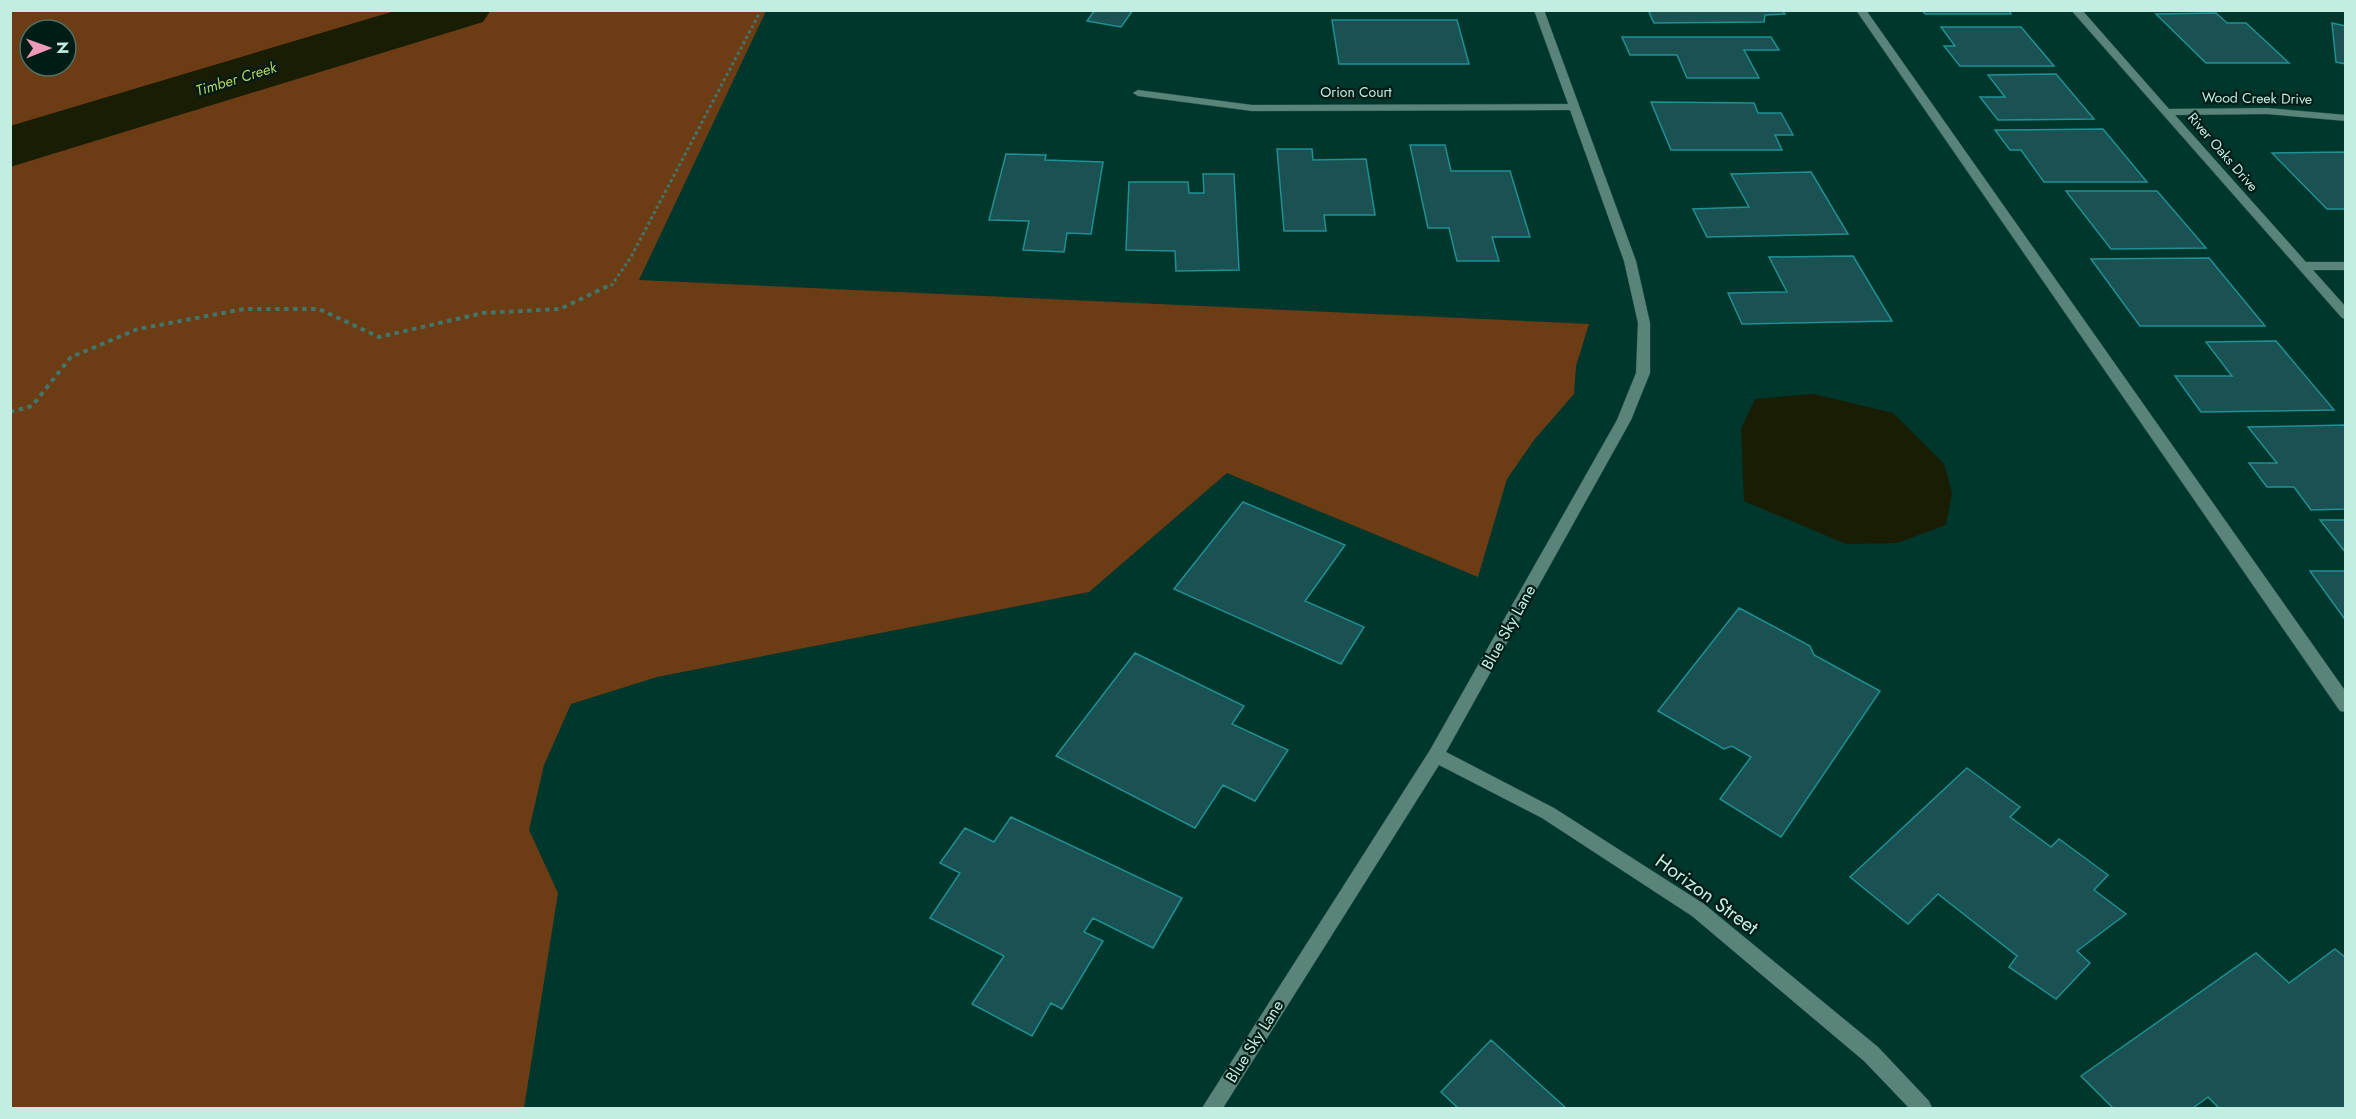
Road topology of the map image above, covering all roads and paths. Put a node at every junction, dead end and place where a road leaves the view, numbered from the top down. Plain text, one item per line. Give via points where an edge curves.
1 (760, 10) edge
2 (1539, 10) edge
3 (1861, 10) edge
4 (2076, 10) edge
5 (1138, 93) dead end
6 (1574, 107) junction
7 (2167, 112) junction
8 (2346, 118) edge
9 (2302, 266) junction
10 (2346, 266) edge
11 (2346, 315) edge
12 (10, 412) edge
13 (2346, 706) edge
14 (1436, 755) junction
15 (1212, 1108) edge
16 (1922, 1108) edge

1 - 12 path via 631,257 610,287 560,309 483,313 379,337 320,309 243,309 138,329 71,357 32,406
2 - 6 street, Blue Sky Lane
3 - 13 street
4 - 7 street, River Oaks Drive
5 - 6 street, Orion Court via 1252,108
6 - 14 street, Blue Sky Lane via 1629,261 1644,323 1643,373 1624,420
7 - 8 street, Wood Creek Drive via 2267,111
7 - 9 street, River Oaks Drive
9 - 10 street
9 - 11 street, River Oaks Drive
14 - 15 street, Blue Sky Lane
14 - 16 street, Horizon Street via 1548,813 1698,910 1871,1054

